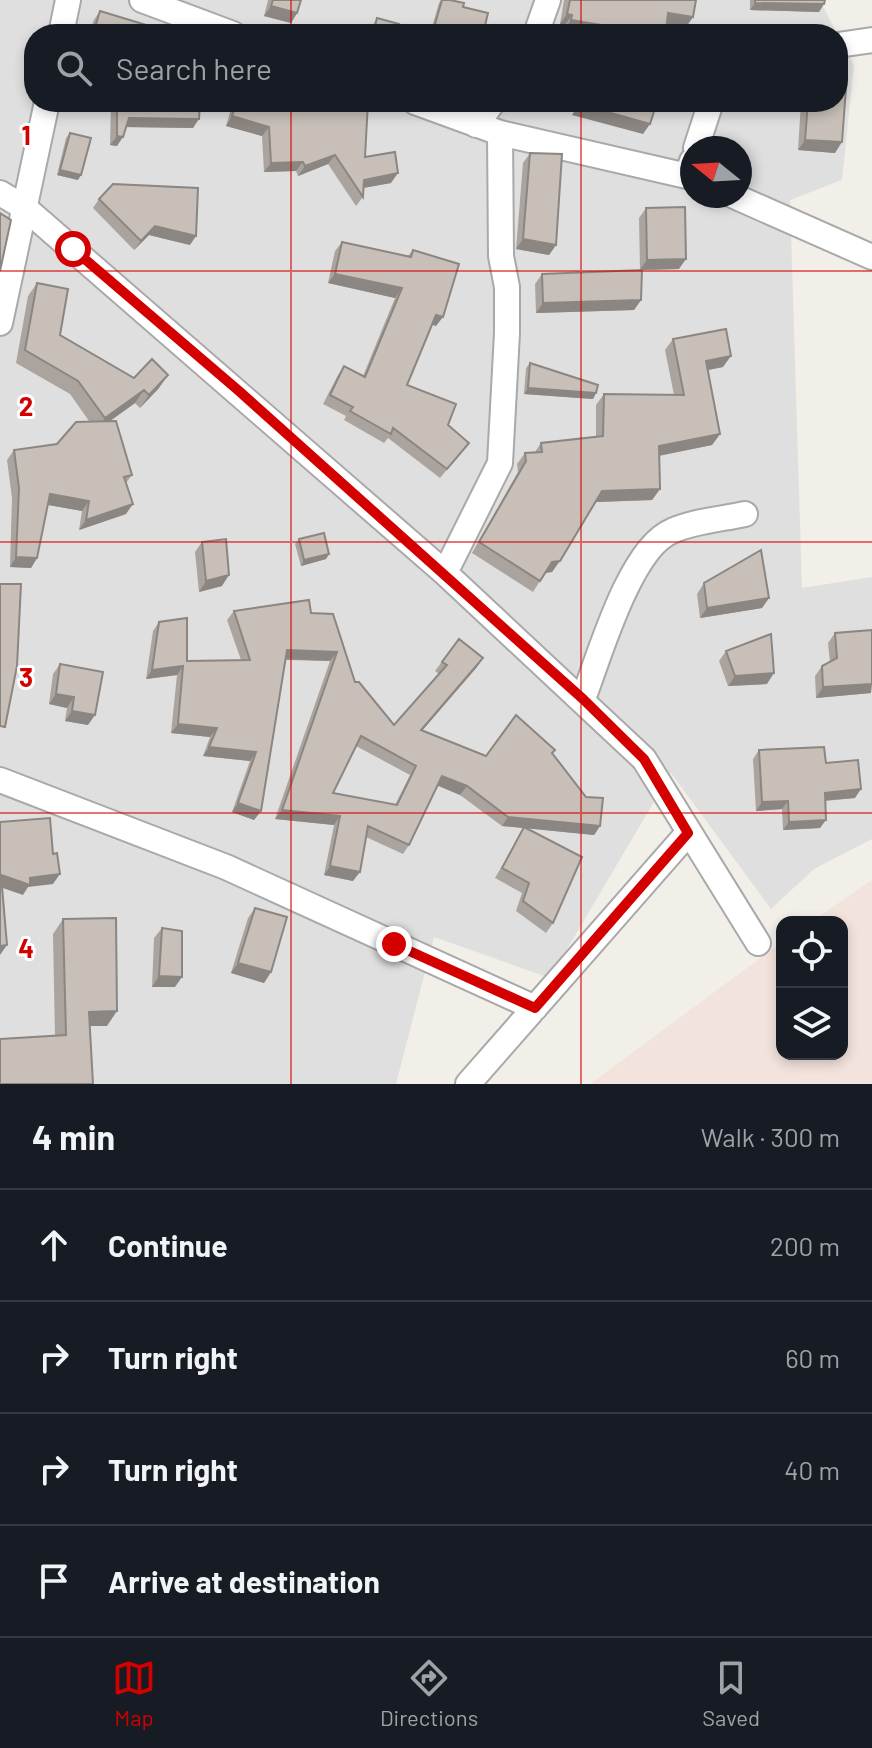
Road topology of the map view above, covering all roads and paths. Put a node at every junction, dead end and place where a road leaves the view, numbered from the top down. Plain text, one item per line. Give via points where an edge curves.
1 (68, 0) edge
2 (142, 0) edge
3 (548, 0) edge
4 (63, 24) edge
5 (206, 24) edge
6 (540, 24) edge
7 (872, 40) edge
8 (848, 44) edge
9 (45, 112) edge
10 (442, 112) edge
11 (486, 112) edge
12 (708, 112) edge
13 (476, 125) junction
14 (500, 133) junction
15 (700, 136) edge
16 (680, 170) edge
17 (0, 193) edge
18 (752, 204) edge
19 (25, 208) junction
20 (872, 257) edge
21 (0, 323) edge
22 (745, 514) dead end
23 (445, 573) junction
24 (583, 699) junction
25 (0, 780) edge
26 (688, 833) junction
27 (758, 943) dead end
28 (535, 1008) junction
29 (468, 1084) edge

1 - 4 street
2 - 5 street
3 - 6 street
7 - 8 street
9 - 19 street
10 - 13 street
11 - 13 street
12 - 15 street
13 - 14 street
14 - 16 street
14 - 23 street via 501,256 507,287 500,463
17 - 19 street
18 - 20 street
19 - 21 street
19 - 23 street
22 - 24 street via 670,531 643,559 621,598
23 - 24 street
24 - 26 street via 644,759
25 - 28 street via 226,867
26 - 27 street
26 - 28 street
28 - 29 street

